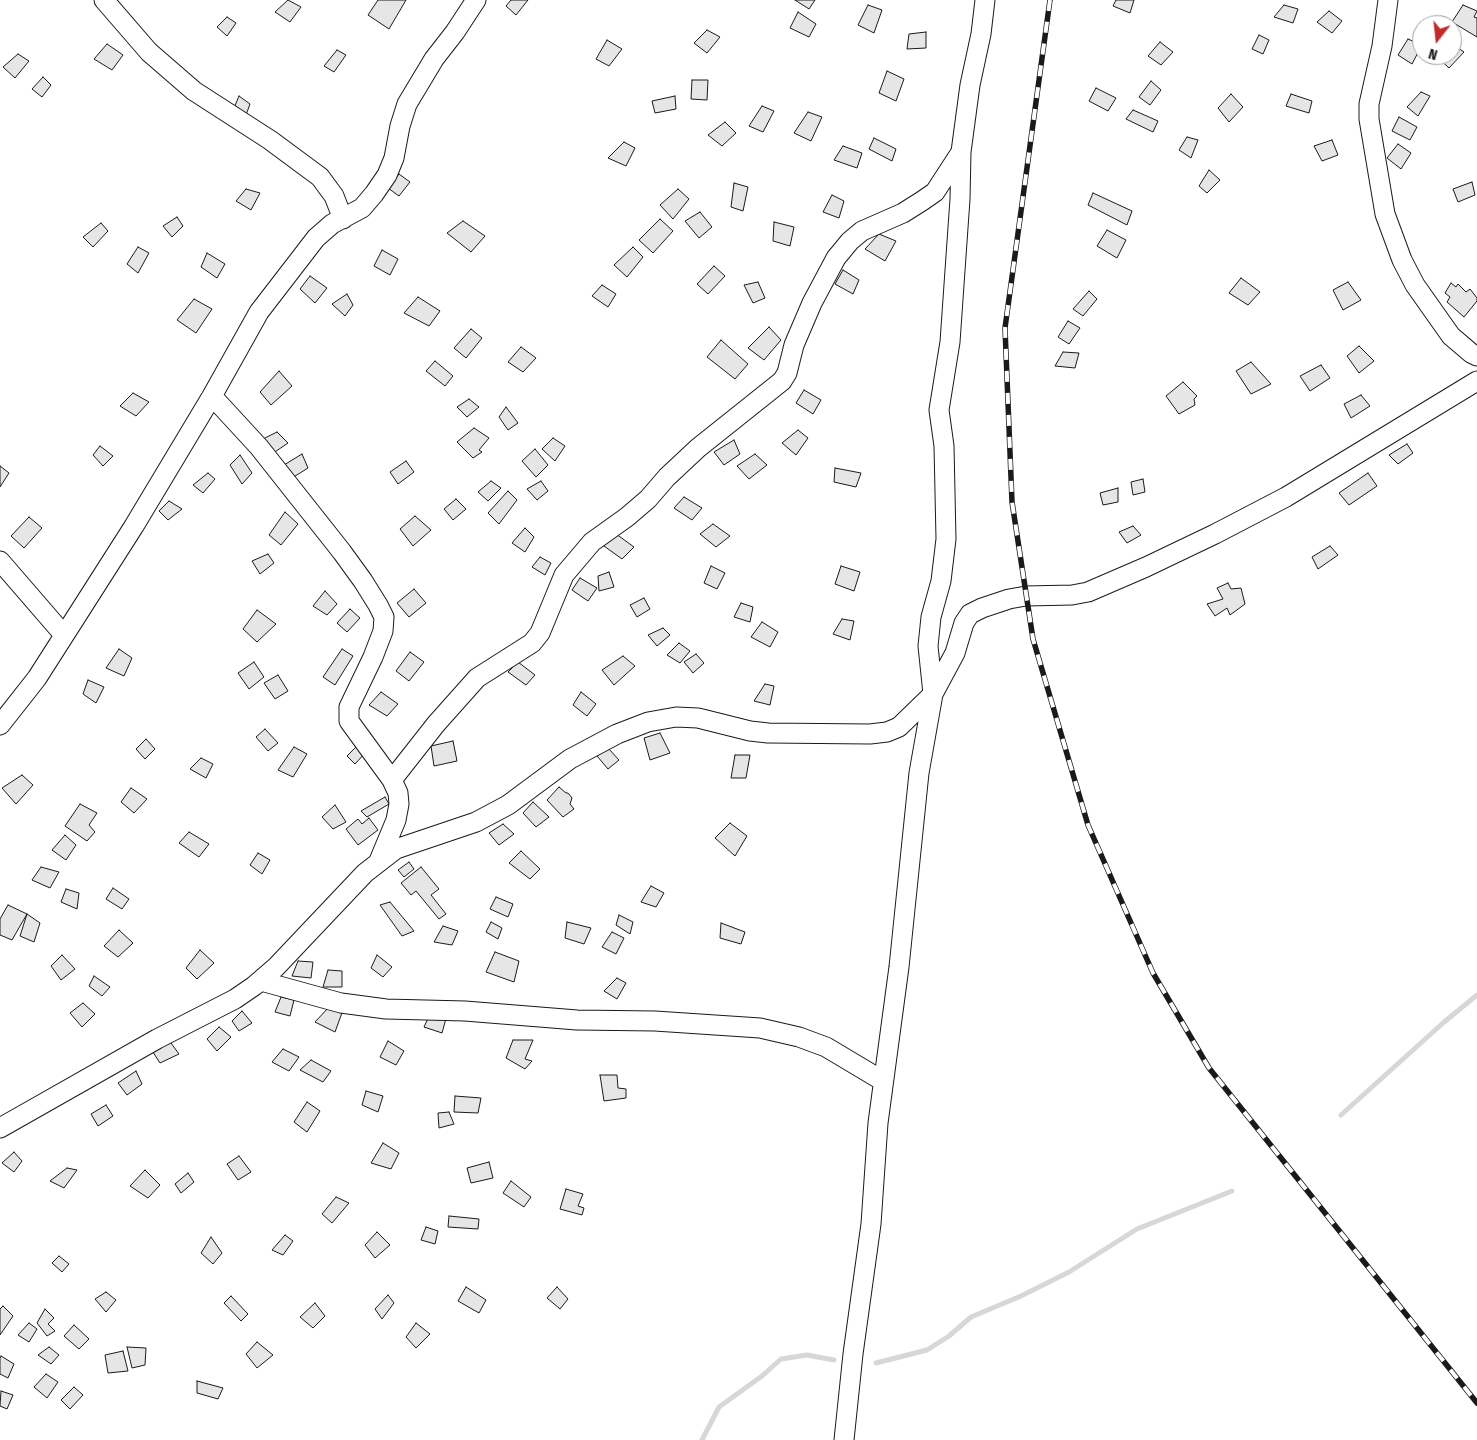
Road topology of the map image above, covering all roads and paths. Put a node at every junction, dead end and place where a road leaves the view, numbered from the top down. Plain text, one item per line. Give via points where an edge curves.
1 (104, 0) edge
2 (476, 0) edge
3 (984, 0) edge
4 (1388, 0) edge
5 (961, 152) junction
6 (343, 219) junction
7 (1477, 356) edge
8 (1477, 381) edge
9 (212, 396) junction
10 (0, 561) edge
11 (64, 635) junction
12 (933, 694) junction
13 (0, 725) edge
14 (392, 780) junction
15 (379, 861) junction
16 (261, 980) junction
17 (883, 1082) junction
18 (0, 1128) edge
19 (844, 1440) edge

1 - 6 street via 149,52 194,91 320,177 334,196
2 - 6 street via 407,104 388,176 362,208
3 - 5 street
4 - 7 street via 1369,104 1385,214 1415,285 1451,336
5 - 12 street via 950,342 939,410 944,446 946,539 928,646
5 - 14 street via 934,192 922,202 862,231 850,241 836,258 812,303 782,381 698,448 627,517 592,542 564,575 540,633 532,643 478,678
6 - 9 street via 316,238 259,312
8 - 12 street via 1286,497 1146,567 1088,592 1009,599 970,614
9 - 11 street
9 - 14 street via 298,495 342,552 384,617 383,631 373,657 349,707 349,721
10 - 11 street
11 - 13 street via 37,678
12 - 15 street via 899,727 870,734 768,733 698,718 676,717 648,722 570,758 508,805 476,822 396,849
12 - 17 street via 919,773 899,967
14 - 15 street via 399,804
15 - 16 street
16 - 17 street via 341,1003 386,1009 760,1028 826,1047
16 - 18 street via 234,999 156,1039
17 - 19 street via 871,1224

